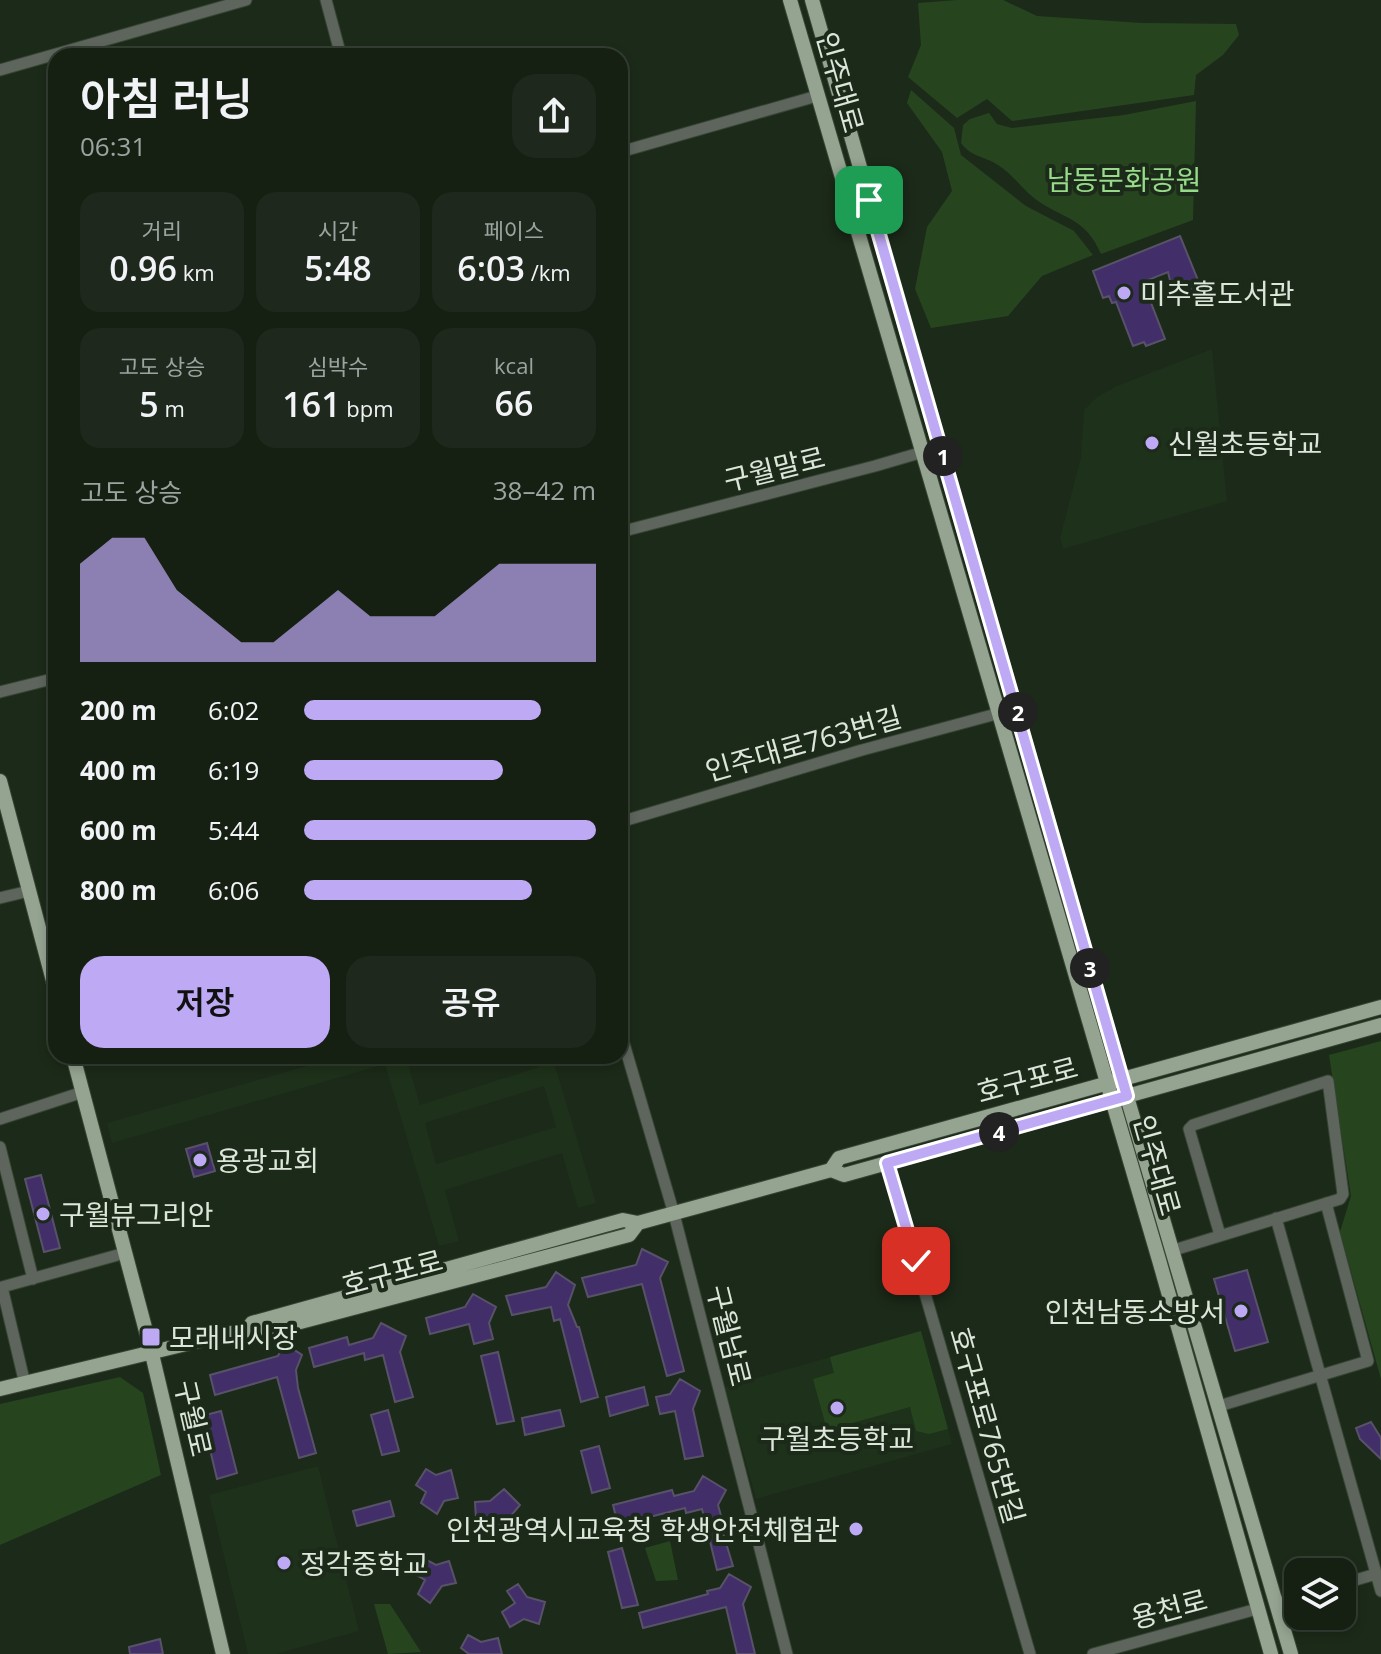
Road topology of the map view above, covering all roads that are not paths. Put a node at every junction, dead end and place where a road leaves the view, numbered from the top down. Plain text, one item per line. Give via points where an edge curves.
1 (246, 0) edge
2 (326, 0) edge
3 (790, 0) edge
4 (812, 0) edge
5 (77, 48) edge
6 (339, 48) edge
7 (48, 56) edge
8 (0, 70) edge
9 (817, 96) junction
10 (628, 150) edge
11 (940, 447) junction
12 (923, 452) junction
13 (628, 530) edge
14 (48, 680) edge
15 (0, 692) edge
16 (1000, 713) junction
17 (0, 781) edge
18 (628, 820) edge
19 (29, 891) junction
20 (0, 898) edge
21 (48, 962) edge
22 (1381, 1007) edge
23 (1381, 1025) edge
24 (628, 1057) edge
25 (75, 1064) edge
26 (1114, 1082) junction
27 (83, 1092) junction
28 (1119, 1098) junction
29 (0, 1119) edge
30 (0, 1147) edge
31 (887, 1163) junction
32 (831, 1170) junction
33 (1326, 1203) junction
34 (674, 1214) junction
35 (1276, 1218) junction
36 (1220, 1235) junction
37 (1174, 1250) junction
38 (125, 1253) junction
39 (33, 1279) junction
40 (152, 1354) junction
41 (1321, 1376) junction
42 (25, 1384) junction
43 (0, 1389) edge
44 (1219, 1406) junction
45 (1376, 1551) edge
46 (1376, 1574) junction
47 (1356, 1580) edge
48 (1381, 1591) edge
49 (1284, 1601) edge
50 (1276, 1603) junction
51 (1257, 1609) junction
52 (223, 1654) edge
53 (787, 1654) edge
54 (1030, 1654) edge
55 (1093, 1654) edge
56 (1271, 1654) edge
57 (1291, 1654) edge

1 - 5 street
2 - 6 street
3 - 9 main road, 인주대로
4 - 11 main road, 인주대로
7 - 8 street
9 - 10 street
9 - 12 main road, 인주대로
11 - 12 street, 구월말로
11 - 26 main road, 인주대로
12 - 13 street, 구월말로
12 - 16 main road, 인주대로
14 - 15 street
16 - 18 street, 인주대로763번길
16 - 26 main road, 인주대로
17 - 19 main road
19 - 20 street
19 - 21 main road
22 - 26 main road, 호구포로
23 - 28 main road, 호구포로
24 - 34 street, 구월남로
25 - 27 main road, 구월로
26 - 28 main road, 인주대로
26 - 32 main road, 호구포로 via 839,1158
27 - 29 street
27 - 38 main road, 구월로
28 - 31 main road, 호구포로
28 - 37 main road, 인주대로
28 - 51 main road, 인주대로
30 - 39 street
31 - 32 main road, 호구포로 via 844,1175
31 - 54 street, 호구포로765번길
32 - 34 main road, 호구포로
33 - 35 street
33 - 36 street via 1343,1194 1328,1081 1189,1129
33 - 41 street via 1368,1361
34 - 40 main road, 호구포로 via 638,1223 623,1220 455,1265
34 - 53 street, 구월남로
35 - 36 street
35 - 41 street
36 - 37 street
37 - 44 main road, 인주대로
38 - 39 street
38 - 40 main road, 구월로
39 - 42 street via 2,1287
40 - 42 main road, 호구포로
40 - 52 main road, 구월로
41 - 44 street
41 - 45 street
42 - 43 main road, 호구포로
44 - 50 main road, 인주대로
45 - 46 street
46 - 47 street
46 - 48 street
49 - 50 street
50 - 57 main road, 인주대로
51 - 55 street, 용천로
51 - 56 main road, 인주대로

